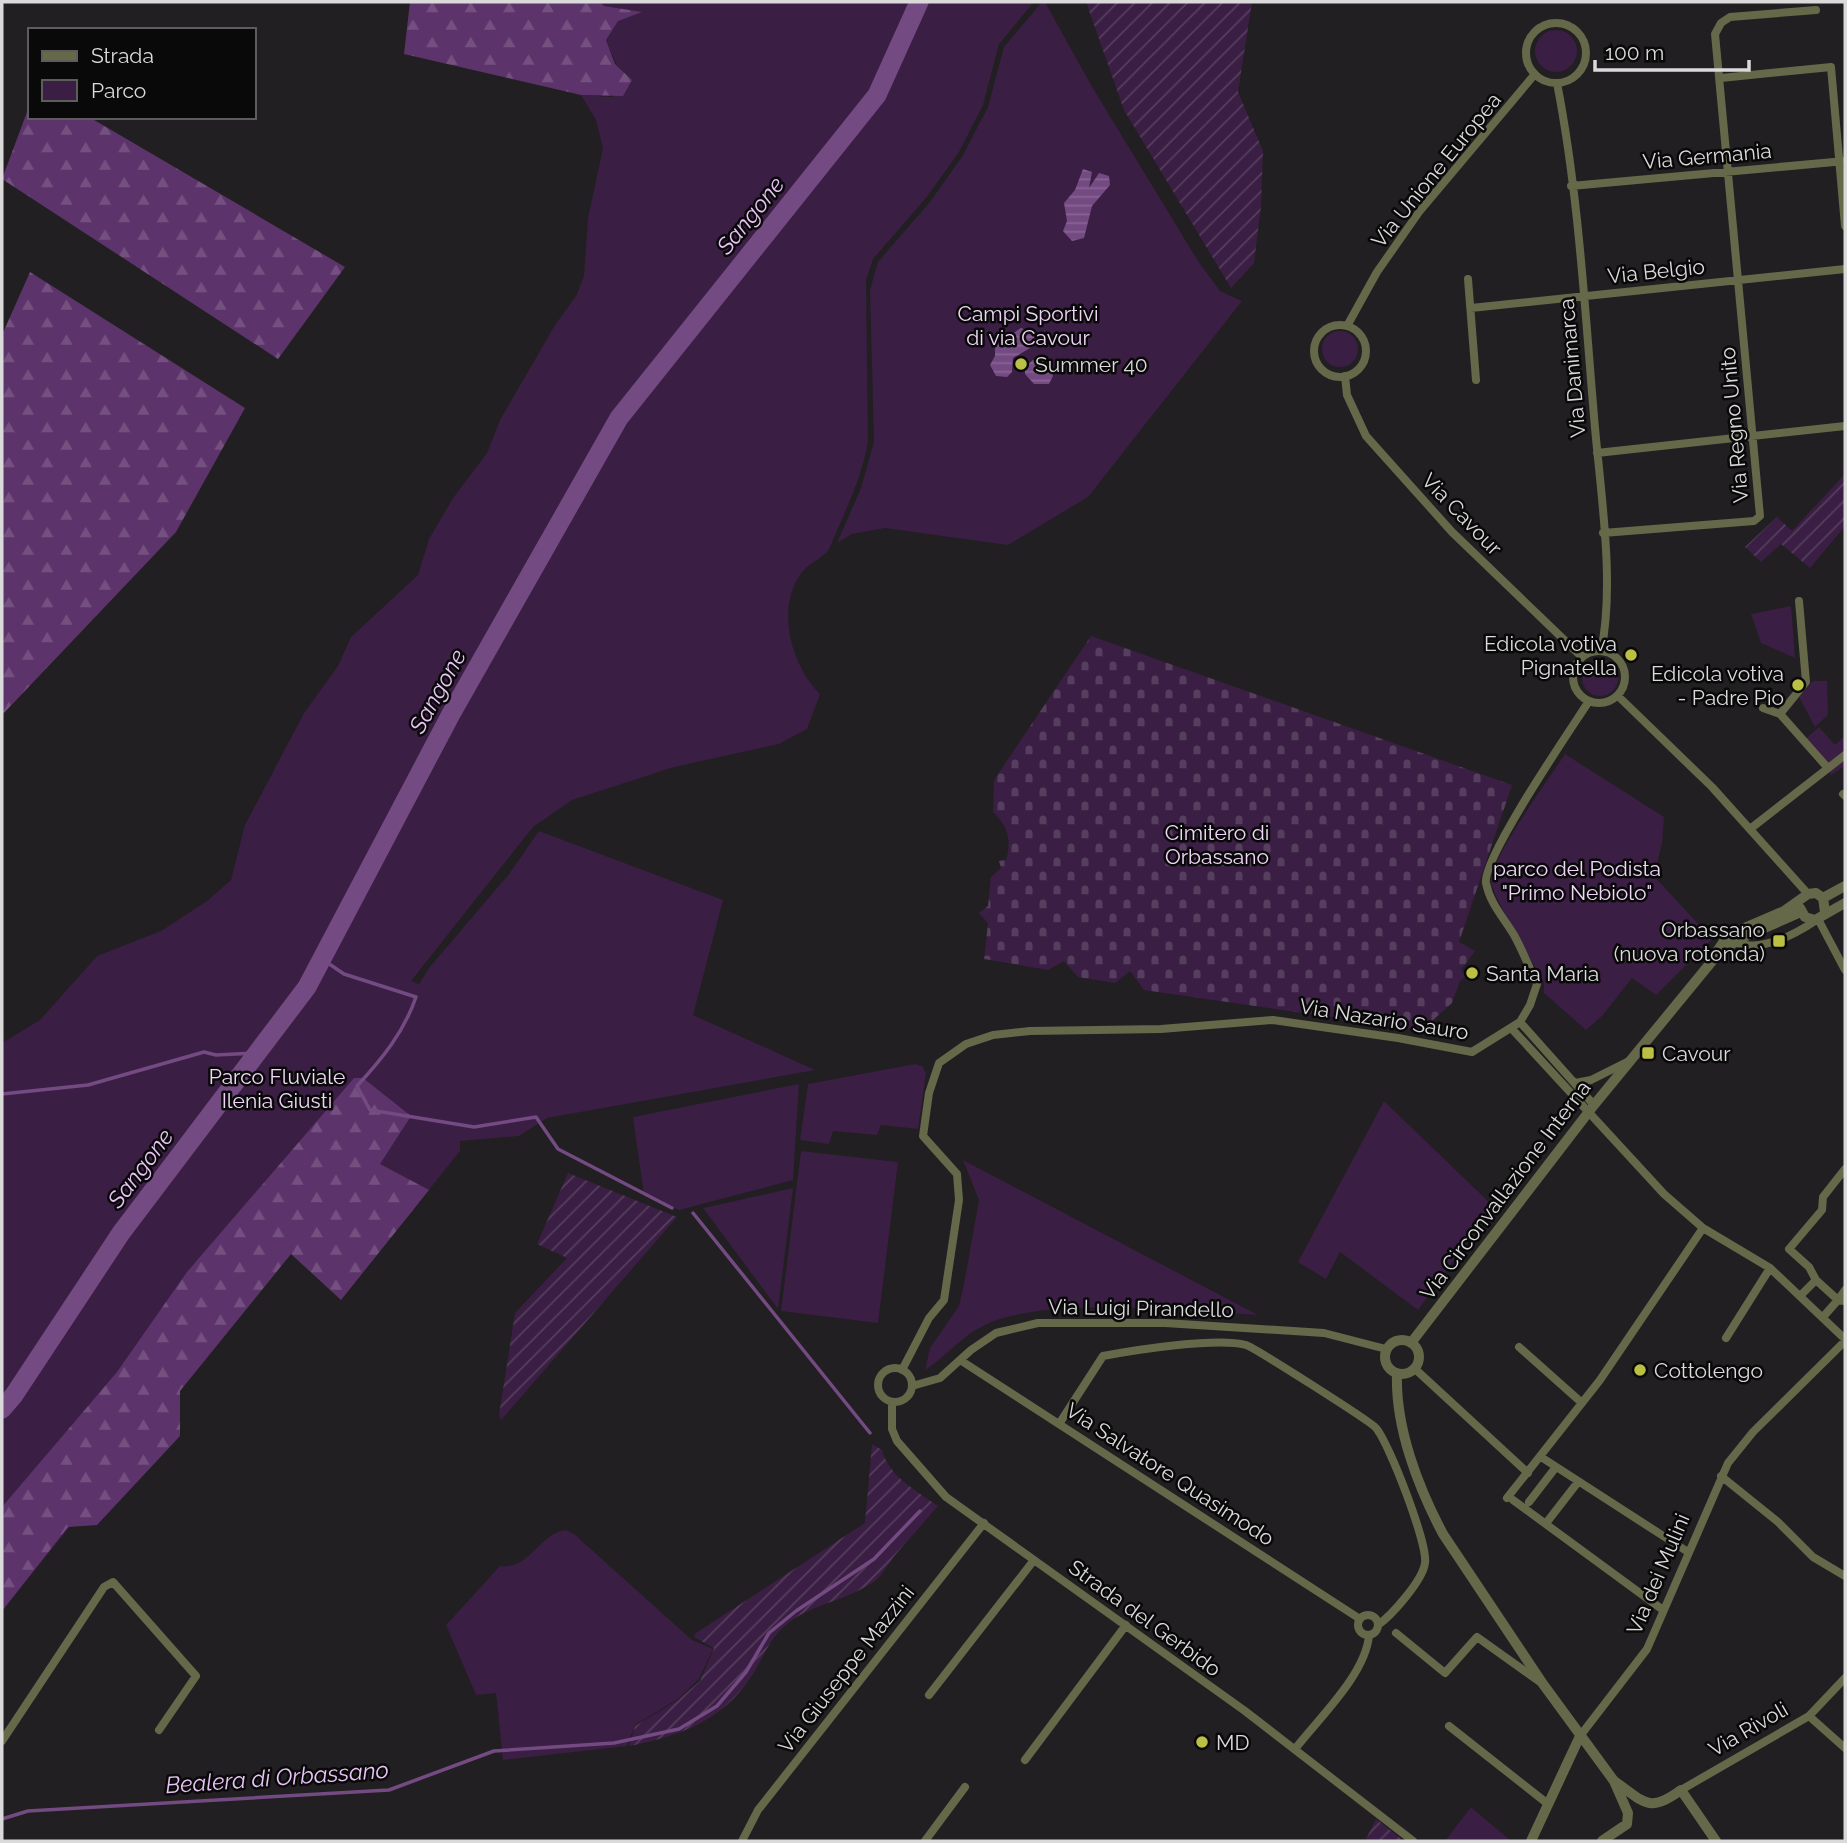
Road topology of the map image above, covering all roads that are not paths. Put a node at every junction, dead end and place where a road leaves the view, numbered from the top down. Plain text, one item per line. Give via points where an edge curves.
1 (1816, 10) dead end
2 (1535, 74) junction
3 (1721, 78) junction
4 (1557, 83) junction
5 (1842, 161) edge
6 (1728, 172) junction
7 (1571, 186) junction
8 (1845, 226) edge
9 (1845, 269) edge
10 (1468, 279) dead end
11 (1739, 281) junction
12 (1583, 296) junction
13 (1471, 308) junction
14 (1347, 326) junction
15 (1345, 376) junction
16 (1476, 380) dead end
17 (1845, 426) edge
18 (1752, 436) junction
19 (1597, 453) junction
20 (1603, 533) junction
21 (1799, 601) dead end
22 (1601, 651) junction
23 (1583, 657) junction
24 (1618, 696) junction
25 (1589, 701) junction
26 (1763, 708) dead end
27 (1780, 714) junction
28 (1845, 755) edge
29 (1827, 767) junction
30 (1750, 829) junction
31 (1845, 886) edge
32 (1823, 898) junction
33 (1845, 902) edge
34 (1803, 903) junction
35 (1822, 915) junction
36 (1734, 942) junction
37 (1713, 961) junction
38 (1845, 970) edge
39 (1520, 1021) junction
40 (1512, 1029) junction
41 (1630, 1061) junction
42 (1575, 1083) junction
43 (1591, 1110) junction
44 (1845, 1168) edge
45 (1703, 1228) junction
46 (1770, 1268) junction
47 (1816, 1280) junction
48 (1845, 1290) edge
49 (1800, 1296) junction
50 (1842, 1301) edge
51 (1823, 1317) junction
52 (1726, 1338) dead end
53 (1845, 1340) edge
54 (1411, 1343) junction
55 (1519, 1348) dead end
56 (1386, 1349) junction
57 (960, 1360) junction
58 (1414, 1368) junction
59 (902, 1370) junction
60 (1397, 1373) junction
61 (912, 1386) junction
62 (892, 1402) junction
63 (1582, 1403) junction
64 (1059, 1424) junction
65 (1541, 1457) junction
66 (1556, 1467) junction
67 (1528, 1473) junction
68 (1721, 1476) junction
69 (1578, 1482) junction
70 (1529, 1502) dead end
71 (984, 1522) junction
72 (1547, 1522) junction
73 (1688, 1552) junction
74 (1034, 1560) junction
75 (1845, 1576) edge
76 (1663, 1610) junction
77 (1360, 1619) junction
78 (1126, 1625) junction
79 (1378, 1625) junction
80 (1396, 1633) dead end
81 (1369, 1635) junction
82 (1845, 1678) edge
83 (1544, 1685) junction
84 (929, 1695) dead end
85 (1809, 1716) junction
86 (1449, 1726) dead end
87 (159, 1730) dead end
88 (1580, 1736) junction
89 (2, 1741) edge
90 (1845, 1748) edge
91 (1294, 1749) junction
92 (1025, 1760) dead end
93 (1614, 1781) junction
94 (965, 1787) dead end
95 (1681, 1790) junction
96 (1548, 1804) junction
97 (742, 1841) edge
98 (926, 1841) edge
99 (1413, 1841) edge
100 (1531, 1841) edge
101 (1602, 1841) edge
102 (1716, 1841) edge

1 - 3 street, Via Regno Unito via 1730,17 1721,23 1715,34
2 - 4 street
2 - 4 street via 1526,58 1529,40 1541,26 1566,24 1584,40 1586,57 1579,72
2 - 14 street, Via Unione Europea via 1419,212
3 - 5 street via 1831,67
3 - 6 street, Via Regno Unito
4 - 7 street, Via Danimarca
5 - 6 street, Via Germania
5 - 8 street
6 - 7 street, Via Germania
6 - 11 street, Via Regno Unito
7 - 12 street, Via Danimarca
9 - 11 street, Via Belgio
10 - 13 street
11 - 12 street, Via Belgio
11 - 18 street, Via Regno Unito
12 - 13 street, Via Belgio
12 - 19 street, Via Danimarca
13 - 16 street
14 - 15 street via 1361,335 1366,352 1360,368
14 - 15 street via 1323,331 1314,345 1321,369
15 - 23 street, Via Cavour via 1347,395 1366,436 1452,532
17 - 18 street
18 - 19 street
18 - 20 street, Via Regno Unito via 1760,516 1754,521
19 - 20 street, Via Danimarca
20 - 22 street, Via Danimarca via 1608,577
21 - 27 street via 1806,682
22 - 23 street
22 - 24 street via 1622,664 1625,681
23 - 25 street via 1574,681
24 - 25 street via 1604,703
24 - 30 street
25 - 39 street, Via Nazario Sauro via 1528,796 1485,880 1493,904 1537,984
26 - 27 street
27 - 29 street
28 - 29 street
29 - 30 street
30 - 34 street
31 - 32 street
32 - 34 street via 1816,893
32 - 35 street
33 - 35 street
34 - 35 street via 1808,919
34 - 36 street, Via Circonvallazione Interna
34 - 37 street via 1728,935 1717,947
35 - 36 street via 1798,932 1752,946
35 - 38 street
36 - 37 street, Via Circonvallazione Interna
37 - 41 street, Via Circonvallazione Interna
39 - 40 street, Via Nazario Sauro
39 - 42 street
40 - 43 street
40 - 59 street, Via Nazario Sauro via 1472,1052 1273,1020 1161,1029 1030,1031 966,1044 939,1063 923,1136 957,1174 959,1200 944,1300 929,1318
41 - 42 street, Via Circonvallazione Interna
41 - 43 street, Via Circonvallazione Interna
42 - 43 street
43 - 45 street via 1636,1167
43 - 54 street, Via Circonvallazione Interna
44 - 47 street via 1823,1197 1822,1210 1789,1249 1810,1267
45 - 46 street
45 - 63 street
46 - 49 street
46 - 52 street
47 - 49 street
47 - 50 street
48 - 50 street
49 - 51 street
50 - 51 street
51 - 53 street
53 - 68 street, Via dei Mulini via 1742,1446
54 - 56 street via 1396,1340
54 - 58 street via 1418,1353
55 - 63 street
56 - 57 street, Via Luigi Pirandello via 1324,1334 1105,1321 1014,1326 996,1332
56 - 60 street via 1387,1366
57 - 61 street, Via Luigi Pirandello via 940,1378
57 - 64 street, Via Salvatore Quasimodo
58 - 60 street
58 - 67 street
59 - 61 street
59 - 62 street via 888,1370 879,1380 881,1394
60 - 83 street via 1397,1398 1408,1446 1431,1511
61 - 62 street via 906,1398
62 - 71 street, Strada del Gerbido via 892,1429 901,1449 946,1497
63 - 65 street
64 - 77 street, Via Salvatore Quasimodo
64 - 79 street via 1103,1356 1149,1347 1248,1346 1377,1430 1415,1514 1426,1559 1393,1614
65 - 66 street
65 - 67 street
66 - 69 street
66 - 70 street
67 - 72 street via 1510,1499 1543,1525
68 - 73 street, Via dei Mulini
68 - 75 street via 1813,1557
69 - 72 street
69 - 73 street
71 - 74 street, Strada del Gerbido
71 - 97 street, Via Giuseppe Mazzini via 758,1810
72 - 76 street
73 - 76 street, Via dei Mulini
74 - 78 street, Strada del Gerbido
74 - 84 street
76 - 88 street, Via dei Mulini via 1647,1649
77 - 79 street, Via Salvatore Quasimodo via 1371,1616
77 - 81 street, Via Salvatore Quasimodo via 1360,1632
78 - 91 street, Strada del Gerbido
78 - 92 street
79 - 81 street
80 - 83 street via 1446,1673 1476,1637
81 - 91 street via 1366,1656 1357,1671
82 - 85 street, Via Rivoli
83 - 88 street
85 - 90 street
85 - 95 street, Via Rivoli
86 - 96 street
87 - 89 street via 196,1676 113,1582 104,1587
88 - 93 street
88 - 96 street, Via dei Mulini
91 - 99 street, Strada del Gerbido
93 - 95 street, Via Rivoli via 1644,1802 1662,1804
93 - 101 street via 1628,1813 1627,1824
94 - 98 street
95 - 102 street
96 - 100 street, Via dei Mulini

